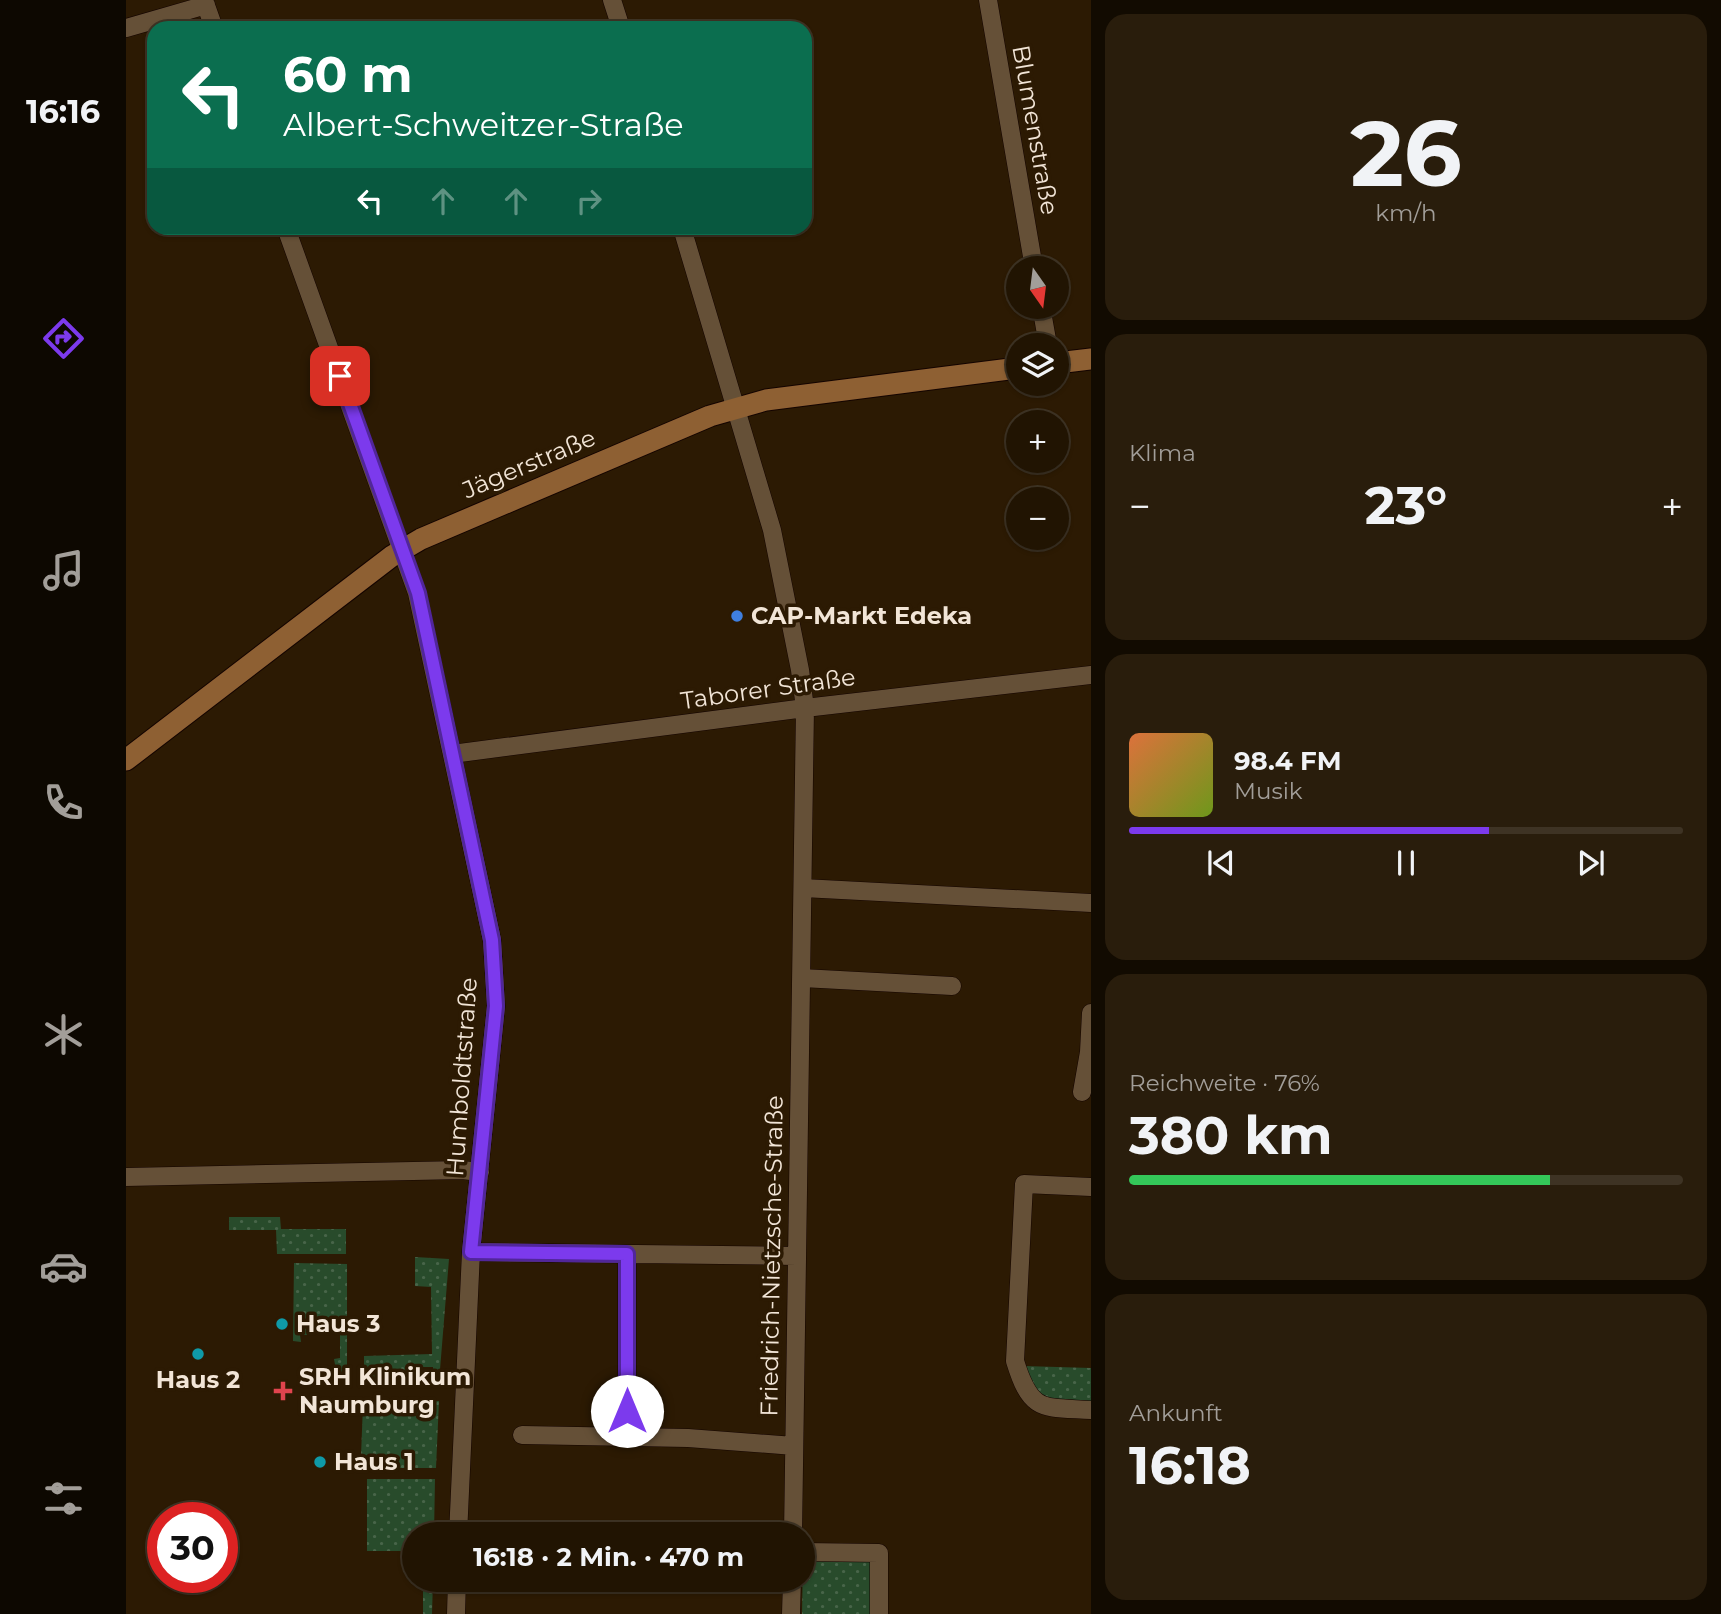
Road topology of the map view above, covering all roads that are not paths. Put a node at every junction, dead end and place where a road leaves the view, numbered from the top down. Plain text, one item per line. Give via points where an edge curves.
1 (612, 0) edge
2 (988, 0) edge
3 (205, 3) edge
4 (147, 21) edge
5 (148, 21) edge
6 (211, 21) edge
7 (619, 21) edge
8 (126, 28) edge
9 (289, 235) edge
10 (684, 235) edge
11 (1032, 256) edge
12 (1091, 359) edge
13 (1069, 362) edge
14 (1006, 370) edge
15 (735, 407) junction
16 (402, 549) junction
17 (1091, 675) edge
18 (805, 708) junction
19 (452, 754) junction
20 (126, 760) edge
21 (803, 888) junction
22 (1091, 903) edge
23 (802, 978) junction
24 (952, 986) dead end
25 (1091, 1013) edge
26 (1082, 1092) dead end
27 (480, 1171) junction
28 (126, 1177) edge
29 (1091, 1187) edge
30 (471, 1252) junction
31 (627, 1254) junction
32 (797, 1256) junction
33 (1091, 1410) edge
34 (522, 1435) dead end
35 (627, 1437) junction
36 (794, 1446) junction
37 (459, 1522) edge
38 (793, 1522) edge
39 (815, 1552) edge
40 (457, 1592) edge
41 (792, 1592) edge
42 (456, 1614) edge
43 (791, 1614) edge
44 (879, 1614) edge

1 - 7 street
2 - 11 street, Blumenstraße
3 - 5 street
3 - 6 street
4 - 8 street
9 - 16 street, Humboldtstraße
10 - 15 street, Friedrich-Nietzsche-Straße
12 - 13 main road
14 - 15 main road, Jägerstraße
15 - 16 main road, Jägerstraße
15 - 18 street, Friedrich-Nietzsche-Straße via 775,545
16 - 19 street, Humboldtstraße via 418,593
16 - 20 main road, Jägerstraße
17 - 18 street, Taborer Straße
18 - 19 street, Taborer Straße
18 - 21 street, Friedrich-Nietzsche-Straße
19 - 27 street, Humboldtstraße via 495,961 496,1006
21 - 22 street
21 - 23 street, Friedrich-Nietzsche-Straße
23 - 24 street
23 - 32 street, Friedrich-Nietzsche-Straße
25 - 26 street
27 - 28 street
27 - 30 street, Humboldtstraße
29 - 33 street via 1024,1184 1015,1361 1033,1401 1046,1407
30 - 31 street
30 - 37 street, Humboldtstraße
31 - 32 street
31 - 35 street
32 - 36 street, Friedrich-Nietzsche-Straße
34 - 35 street
35 - 36 street
36 - 38 street, Friedrich-Nietzsche-Straße
39 - 44 street via 879,1553
40 - 42 street
41 - 43 street

